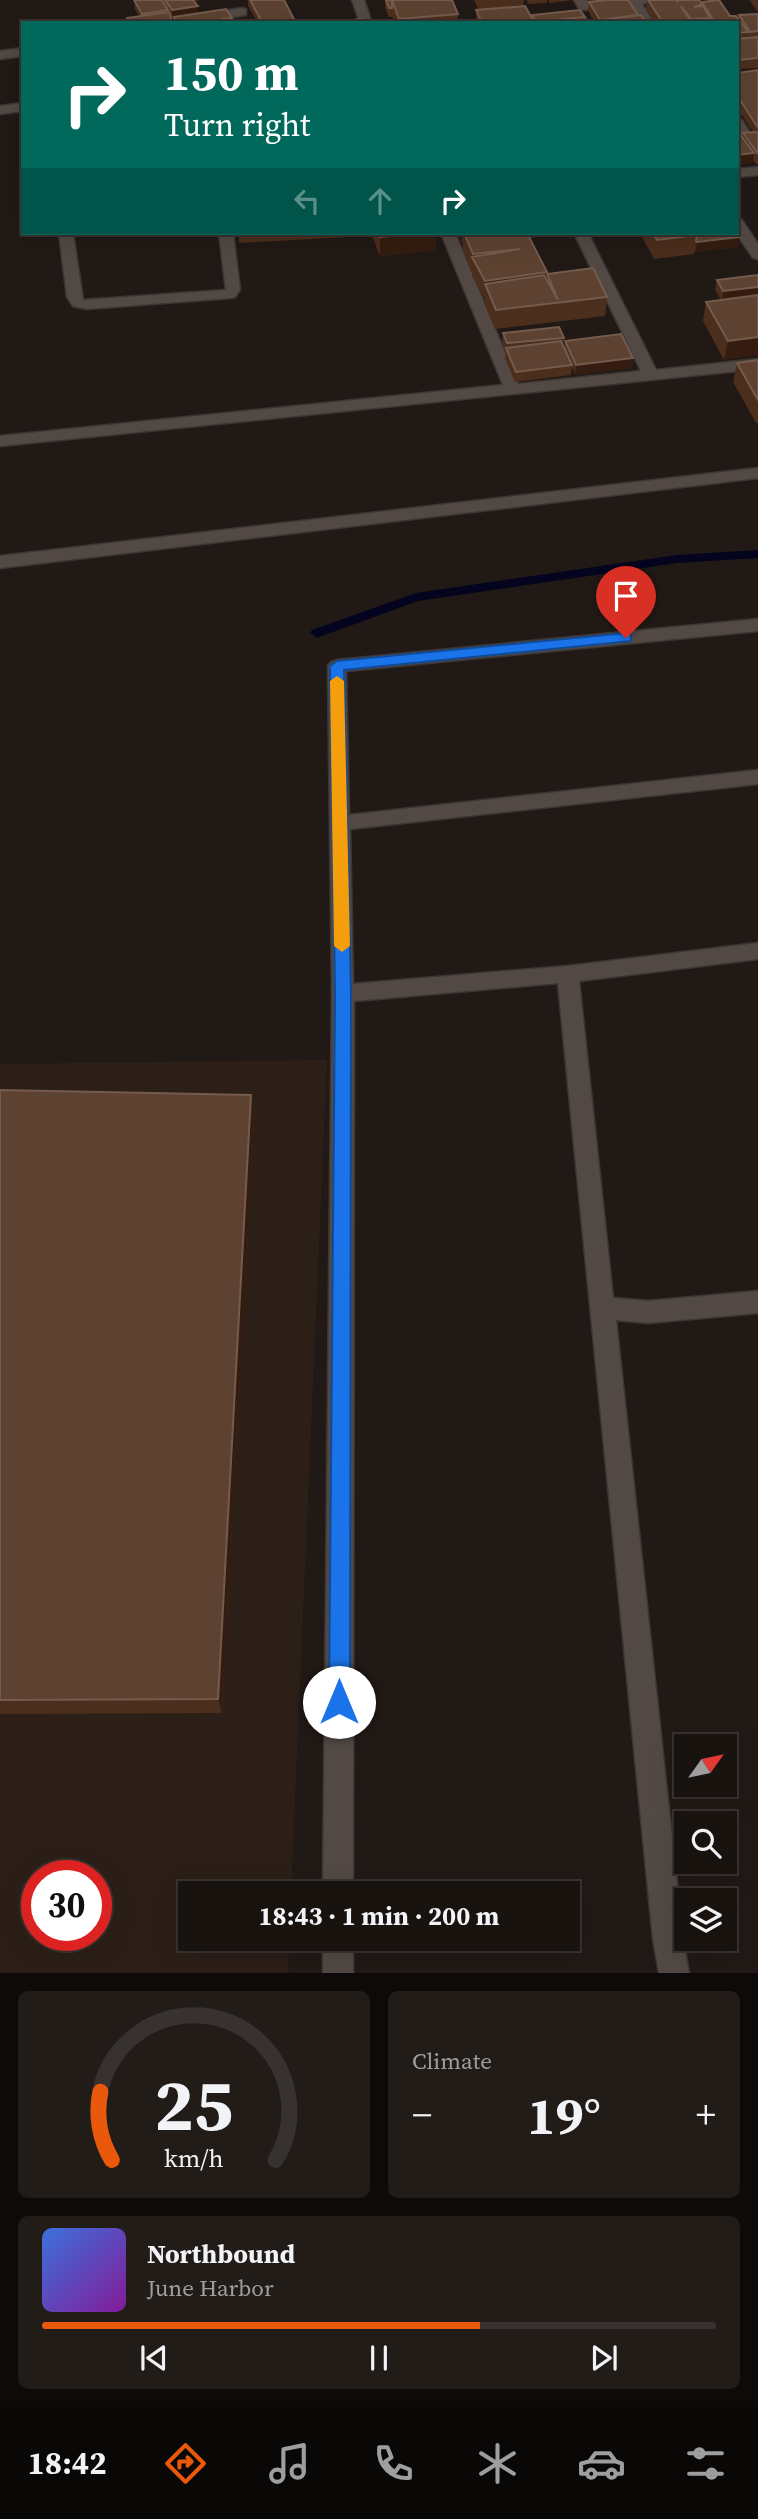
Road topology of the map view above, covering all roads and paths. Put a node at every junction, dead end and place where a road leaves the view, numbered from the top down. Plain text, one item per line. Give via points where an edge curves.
1 (358, 0) edge
2 (580, 0) edge
3 (652, 0) edge
4 (634, 2) edge
5 (241, 12) edge
6 (190, 20) edge
7 (365, 21) edge
8 (647, 21) edge
9 (21, 52) edge
10 (0, 55) edge
11 (21, 107) edge
12 (0, 110) edge
13 (739, 126) edge
14 (747, 139) edge
15 (758, 170) edge
16 (739, 173) edge
17 (739, 226) edge
18 (66, 235) edge
19 (226, 235) edge
20 (450, 235) edge
21 (582, 235) edge
22 (758, 256) edge
23 (758, 364) edge
24 (651, 374) junction
25 (512, 389) junction
26 (0, 441) edge
27 (758, 473) edge
28 (0, 562) edge
29 (758, 625) edge
30 (758, 777) edge
31 (339, 823) junction
32 (758, 951) edge
33 (568, 974) junction
34 (343, 993) junction
35 (758, 1302) edge
36 (603, 1308) junction
37 (338, 1881) edge
38 (338, 1951) edge
39 (338, 1973) edge
40 (674, 1973) edge

1 - 7 street
2 - 4 street via 583,6
3 - 4 street
4 - 8 street
5 - 6 street
9 - 10 street
11 - 12 street
13 - 14 street
15 - 16 street
17 - 22 street
18 - 19 street via 74,297 86,305 230,294
20 - 25 street
21 - 24 street
23 - 24 street
24 - 25 street
25 - 26 street
27 - 28 street
29 - 31 street via 337,666
30 - 31 street
31 - 34 street
32 - 33 street
33 - 34 street
33 - 36 street
34 - 37 street
35 - 36 street via 648,1312
36 - 40 street
38 - 39 street

